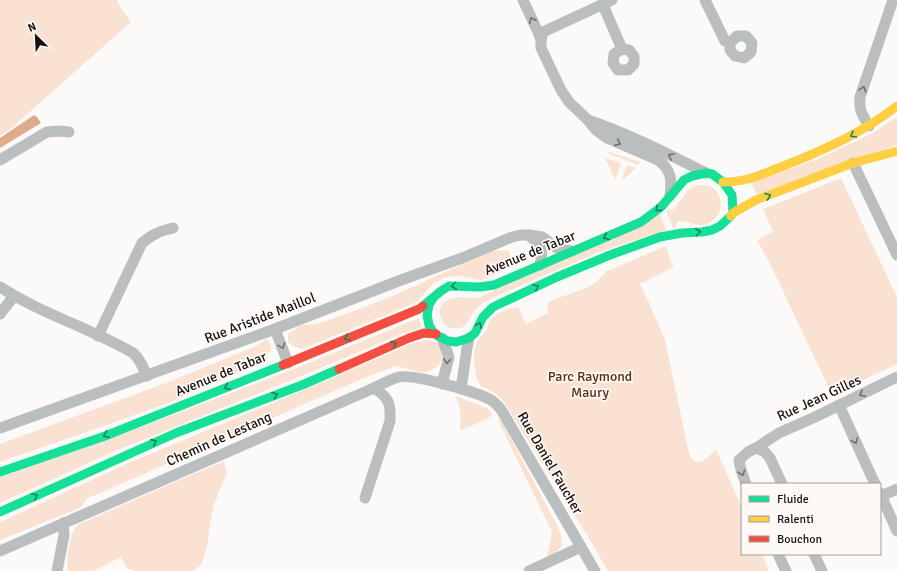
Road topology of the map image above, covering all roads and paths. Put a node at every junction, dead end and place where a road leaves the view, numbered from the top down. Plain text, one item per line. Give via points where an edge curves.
1 (523, 0) edge
2 (705, 0) edge
3 (893, 0) edge
4 (608, 2) edge
5 (541, 40) junction
6 (730, 43) dead end
7 (622, 48) dead end
8 (897, 106) edge
9 (588, 120) junction
10 (869, 126) junction
11 (69, 132) dead end
12 (897, 151) edge
13 (0, 160) edge
14 (853, 163) junction
15 (706, 173) junction
16 (722, 182) junction
17 (670, 196) junction
18 (733, 213) junction
19 (172, 228) dead end
20 (529, 235) junction
21 (571, 251) junction
22 (897, 255) edge
23 (540, 264) junction
24 (0, 287) edge
25 (14, 296) junction
26 (433, 298) junction
27 (0, 314) edge
28 (275, 329) junction
29 (98, 336) junction
30 (439, 336) junction
31 (469, 338) junction
32 (288, 363) junction
33 (147, 376) junction
34 (897, 377) edge
35 (442, 384) junction
36 (374, 388) junction
37 (457, 388) junction
38 (839, 405) junction
39 (0, 428) edge
40 (756, 448) junction
41 (0, 472) edge
42 (746, 483) edge
43 (782, 483) edge
44 (875, 483) edge
45 (897, 489) edge
46 (881, 495) edge
47 (365, 498) dead end
48 (0, 512) edge
49 (63, 523) junction
50 (897, 531) edge
51 (581, 547) junction
52 (0, 551) edge
53 (778, 555) edge
54 (814, 555) edge
55 (58, 571) edge
56 (529, 571) edge
57 (595, 571) edge
58 (786, 571) edge
59 (822, 571) edge

5 -> 1 street
2 - 6 street via 725,41
10 -> 3 street via 860,107 860,97
4 - 5 street via 543,32
4 - 7 street
5 - 9 street via 541,48 561,90 569,102
8 - 10 main road
15 -> 9 street
9 -> 17 street via 606,138 664,164 671,177
10 -> 16 main road via 805,158 751,179
11 - 13 street via 47,132
12 - 14 main road
18 -> 14 main road via 756,200
14 - 22 street
15 - 16 main road
15 - 17 main road, Avenue de Tabar via 684,180
16 - 18 main road via 732,195
17 -> 21 main road, Avenue de Tabar via 661,207 641,222
31 -> 18 main road via 475,333 487,312 501,303 557,277 660,237 712,230
19 - 29 street via 151,235 142,243
20 - 21 street, Rue Aristide Maillol via 542,237 558,248
20 - 23 street via 540,247
20 - 28 street, Rue Aristide Maillol via 512,237
21 - 23 main road, Avenue de Tabar
23 -> 26 main road, Avenue de Tabar via 494,285 449,286
24 - 25 street
25 - 27 street
25 - 29 street
26 - 30 main road via 427,315 429,325
26 -> 32 main road, Avenue de Tabar via 419,309
28 -> 32 street
28 - 33 street, Rue Aristide Maillol
29 - 33 street via 133,353
30 - 31 main road via 456,342
30 -> 35 street via 449,357
48 -> 30 main road via 176,433 302,385 409,338 424,333
31 - 37 street
32 -> 41 main road, Avenue de Tabar via 105,436
33 - 39 street, Rue Aristide Maillol
34 -> 38 street, Rue Jean Gilles
35 - 36 street, Chemin de Lestang via 400,377
35 - 37 street, Chemin de Lestang
36 - 47 street via 384,394 389,402 390,421
36 - 49 street, Chemin de Lestang
37 - 51 street, Rue Daniel Faucher via 490,400 502,411
38 - 40 street, Rue Jean Gilles via 779,433
38 -> 44 street
40 -> 42 street, Rue Jean Gilles via 739,460
40 - 43 street via 770,458
45 - 46 street
46 - 50 street
49 - 52 street, Chemin de Lestang
49 - 55 street via 64,535
51 - 56 street
51 - 57 street, Rue Daniel Faucher
53 - 58 street
54 - 59 street

